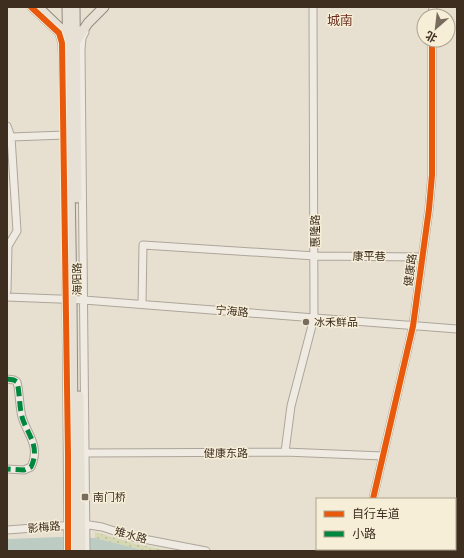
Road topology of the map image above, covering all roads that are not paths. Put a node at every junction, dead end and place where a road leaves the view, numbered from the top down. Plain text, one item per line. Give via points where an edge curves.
1 (31, 7) edge
2 (38, 7) edge
3 (67, 7) edge
4 (75, 7) edge
5 (104, 7) edge
6 (110, 7) edge
7 (313, 7) edge
8 (72, 43) junction
9 (432, 48) edge
10 (7, 126) edge
11 (65, 135) junction
12 (11, 137) junction
13 (315, 256) junction
14 (422, 257) junction
15 (7, 291) edge
16 (7, 297) edge
17 (75, 300) junction
18 (142, 304) junction
19 (314, 318) junction
20 (413, 326) junction
21 (457, 329) edge
22 (7, 379) edge
23 (285, 452) junction
24 (77, 453) junction
25 (383, 456) junction
26 (7, 469) edge
27 (373, 498) edge
28 (77, 527) junction
29 (7, 530) edge
30 (68, 551) edge
31 (74, 551) edge
32 (81, 551) edge
33 (86, 551) edge
34 (206, 551) edge

1 - 11 street via 59,33 62,43
2 - 8 main road
3 - 8 main road, 海阳路
4 - 8 main road, 海阳路
5 - 8 main road
6 - 17 street via 82,38
7 - 13 street, 惠隆路
8 - 17 main road, 海阳路
9 - 14 street, 健康路 via 432,175
10 - 12 street
11 - 12 street
11 - 17 street
12 - 15 street via 17,231 8,246
13 - 14 street, 康平巷
13 - 18 street, 康平巷 via 143,246
13 - 19 street, 惠隆路
14 - 20 street, 健康路
16 - 17 street, 宁海路
17 - 18 street, 宁海路
17 - 24 main road, 海阳路
18 - 19 street, 宁海路
19 - 20 street, 宁海路
19 - 23 street, 惠隆路 via 291,406
20 - 21 street, 宁海路
20 - 25 street, 健康路
22 - 26 street via 18,382 22,418 32,438 34,460 31,467 24,470
23 - 24 street, 健康东路
23 - 25 street, 健康东路
24 - 28 main road, 海阳路
25 - 27 street, 健康路
28 - 29 street, 影梅路
28 - 30 street
28 - 31 main road, 海阳路
28 - 32 main road, 海阳路
28 - 33 street
28 - 34 street, 雉水路 via 102,527 133,537

